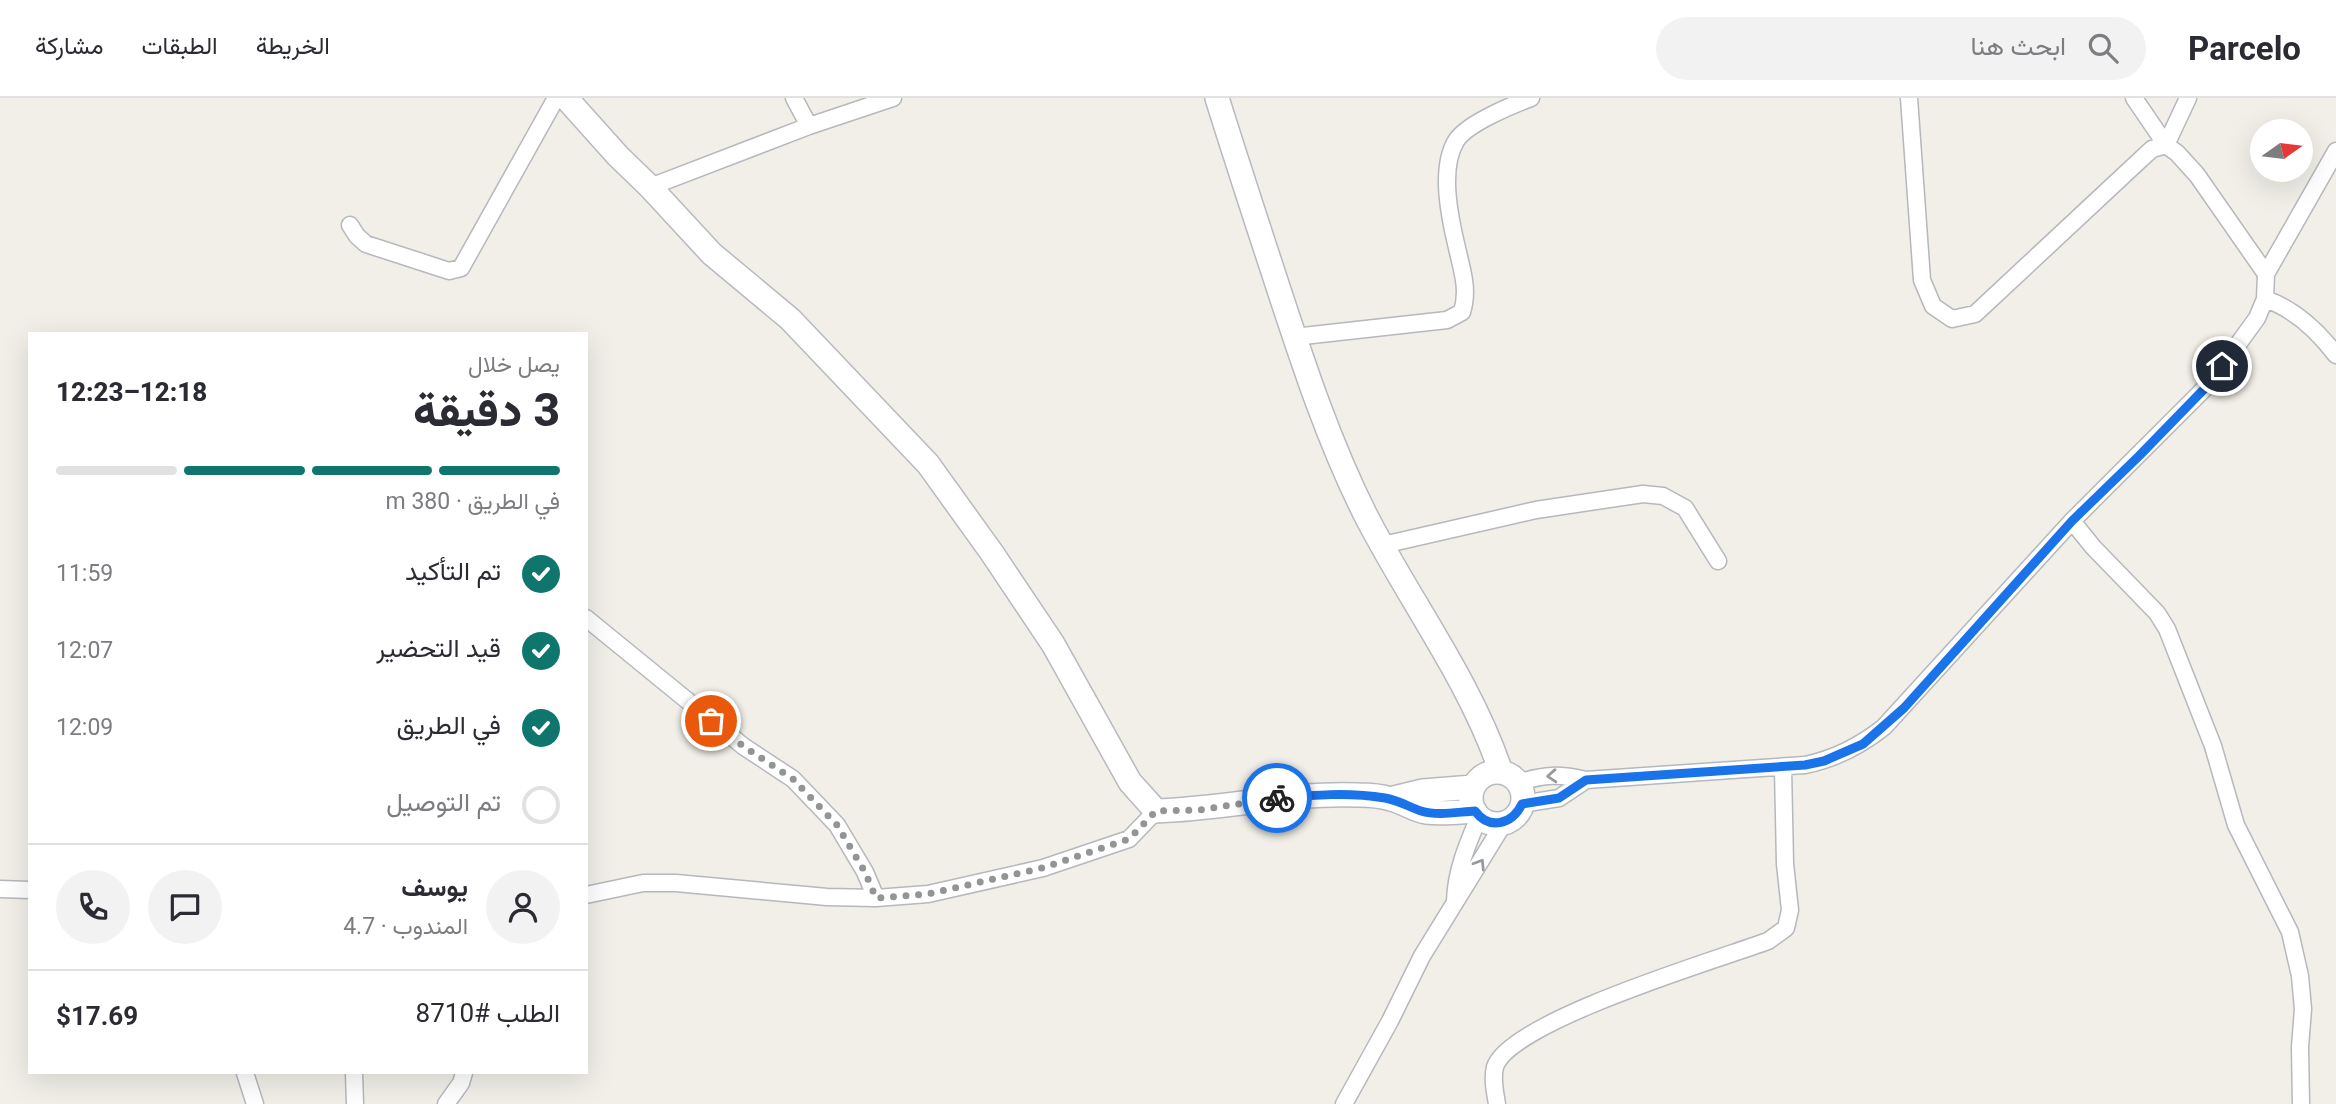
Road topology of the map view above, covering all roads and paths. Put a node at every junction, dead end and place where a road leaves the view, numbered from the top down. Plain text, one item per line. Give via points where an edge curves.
1 (556, 98) edge
2 (566, 98) edge
3 (794, 98) edge
4 (893, 98) edge
5 (1217, 98) edge
6 (1531, 98) edge
7 (1909, 98) edge
8 (2134, 98) edge
9 (2188, 98) edge
10 (809, 126) junction
11 (2166, 145) junction
12 (2336, 151) edge
13 (650, 187) junction
14 (350, 225) dead end
15 (2266, 274) junction
16 (2265, 299) junction
17 (1294, 337) junction
18 (2336, 355) edge
19 (2072, 521) junction
20 (1383, 545) junction
21 (1718, 561) dead end
22 (588, 620) edge
23 (1783, 768) junction
24 (1586, 780) junction
25 (1514, 786) junction
26 (1473, 787) junction
27 (1390, 799) junction
28 (1156, 811) junction
29 (1477, 814) junction
30 (1504, 823) junction
31 (0, 889) edge
32 (28, 890) edge
33 (588, 895) edge
34 (876, 898) junction
35 (1455, 902) junction
36 (245, 1074) edge
37 (354, 1074) edge
38 (464, 1074) edge
39 (256, 1104) edge
40 (355, 1104) edge
41 (446, 1104) edge
42 (1344, 1104) edge
43 (1497, 1104) edge
44 (2301, 1104) edge

1 - 14 street via 461,268 449,271 366,244
2 - 13 street
3 - 10 street
4 - 10 street
5 - 17 street
6 - 17 street via 1487,117 1456,140 1447,192 1466,298 1462,312 1447,320
7 - 11 street via 1922,280 1933,306 1952,319 1975,314 2138,161
8 - 11 street
9 - 11 street
10 - 13 street
11 - 15 street via 2197,175
12 - 15 street
13 - 28 street via 712,254 790,318 928,464 1053,644 1130,782
15 - 16 street
16 - 18 street via 2288,307
16 - 19 street via 2257,318 2210,383
17 - 20 street via 1338,453
19 - 23 street via 1884,727 1863,744 1824,761
19 - 44 street via 2167,629 2213,746 2236,825 2290,932 2303,1009
20 - 21 street via 1536,510 1643,494 1663,496 1685,508
20 - 25 street
22 - 34 street via 743,746 793,779 837,825
23 - 24 street
23 - 43 street via 1790,910 1786,928 1768,941 1642,985 1512,1044 1496,1066
24 -> 25 street via 1560,774
24 - 25 street via 1559,798
25 - 26 street via 1485,775
25 - 30 street via 1518,813
26 - 27 street
26 - 29 street via 1471,803
27 - 28 street via 1329,794
27 - 29 street via 1423,811
28 - 34 street via 1129,839 1042,868 928,894
29 - 30 street via 1491,823
29 - 35 street via 1455,884
35 -> 30 street
31 - 32 street
33 - 34 street via 643,883 676,883
35 - 42 street
36 - 39 street
37 - 40 street
38 - 41 street

